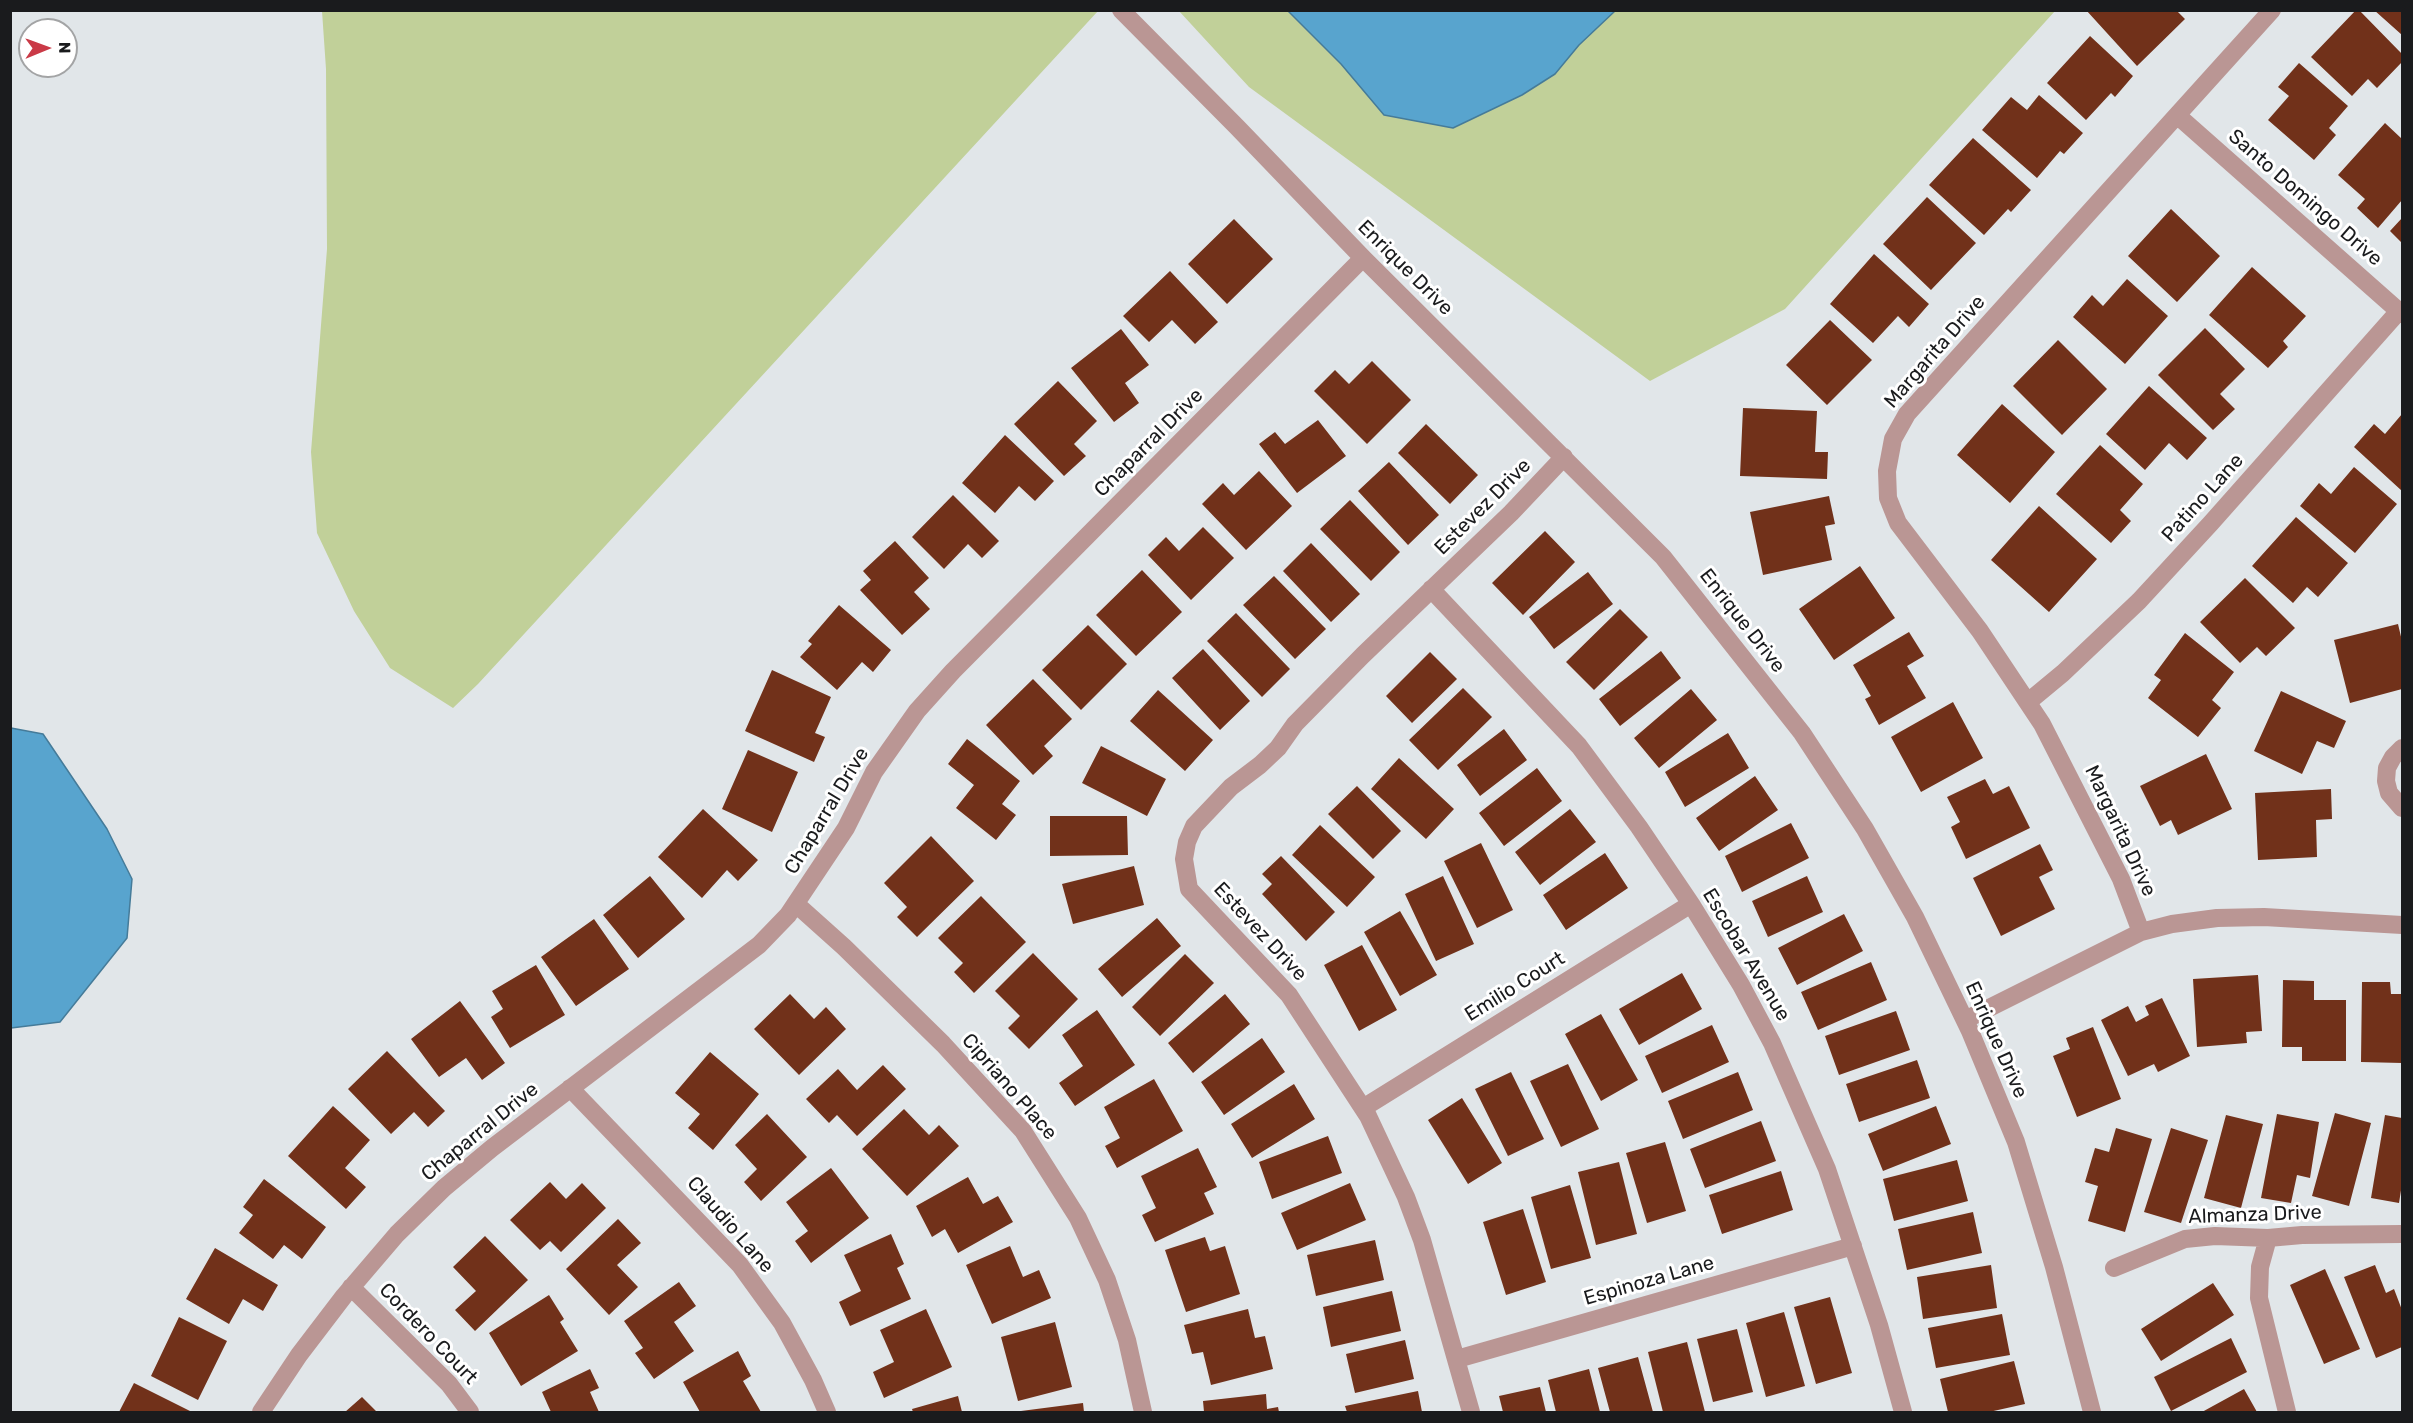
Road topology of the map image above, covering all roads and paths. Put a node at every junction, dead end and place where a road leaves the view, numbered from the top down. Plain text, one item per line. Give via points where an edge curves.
1 (1121, 10) edge
2 (2272, 10) edge
3 (2178, 116) junction
4 (1363, 258) junction
5 (2401, 313) edge
6 (1564, 457) junction
7 (1431, 590) junction
8 (2028, 702) junction
9 (2403, 748) edge
10 (2403, 808) edge
11 (796, 904) junction
12 (1691, 904) junction
13 (2403, 925) edge
14 (2141, 932) junction
15 (1965, 1020) junction
16 (570, 1088) junction
17 (1363, 1108) junction
18 (2403, 1234) edge
19 (2268, 1238) junction
20 (1853, 1246) junction
21 (2114, 1268) dead end
22 (351, 1287) junction
23 (1457, 1359) junction
24 (261, 1413) edge
25 (470, 1413) edge
26 (827, 1413) edge
27 (1143, 1413) edge
28 (1471, 1413) edge
29 (1903, 1413) edge
30 (2092, 1413) edge
31 (2287, 1413) edge

1 - 4 street, Enrique Drive
2 - 3 street, Margarita Drive
3 - 5 street, Santo Domingo Drive
3 - 8 street, Margarita Drive via 1906,414 1893,439 1887,471 1888,498 1898,523
4 - 6 street, Enrique Drive
4 - 11 street, Chaparral Drive via 917,711 874,772 846,828
5 - 8 street, Patino Lane via 2139,601
6 - 7 street, Estevez Drive
6 - 15 street, Enrique Drive via 1663,557 1802,734 1865,829 1915,917
7 - 12 street, Escobar Avenue via 1579,746
7 - 17 street, Estevez Drive via 1295,724 1278,748 1231,787 1194,826 1184,859 1190,889 1290,995
8 - 14 street, Margarita Drive via 2121,879
9 - 10 street via 2392,757 2386,781 2389,793
11 - 16 street, Chaparral Drive via 759,945
11 - 27 street, Cipriano Place via 935,1036 1023,1131 1078,1218 1107,1280 1127,1341
12 - 17 street, Emilio Court
12 - 20 street, Escobar Avenue via 1772,1043 1827,1169
13 - 14 street via 2217,918
14 - 15 street
15 - 30 street, Enrique Drive via 2016,1142
16 - 22 street, Chaparral Drive via 444,1188
16 - 26 street, Claudio Lane via 740,1265 782,1323
17 - 23 street, Estevez Drive via 1406,1197
18 - 19 street, Almanza Drive
19 - 21 street, Almanza Drive via 2185,1239
19 - 31 street via 2260,1267 2259,1298
20 - 23 street, Espinoza Lane
20 - 29 street, Escobar Avenue
22 - 24 street, Chaparral Drive via 299,1354
22 - 25 street, Cordero Court via 449,1384
23 - 28 street, Estevez Drive

